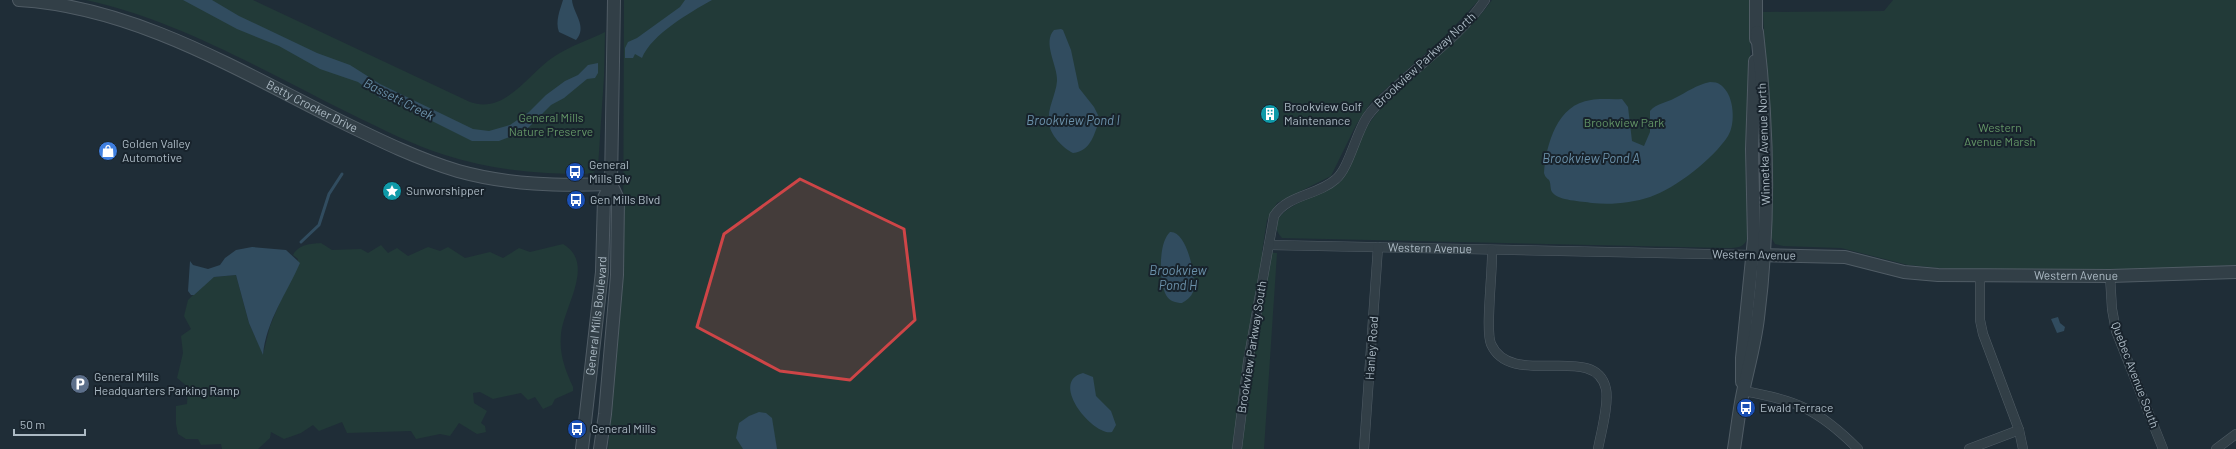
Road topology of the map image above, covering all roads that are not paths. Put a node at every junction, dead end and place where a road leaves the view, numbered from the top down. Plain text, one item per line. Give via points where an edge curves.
1 (19, 0) edge
2 (614, 0) edge
3 (1485, 0) edge
4 (1756, 0) edge
5 (1757, 32) junction
6 (611, 184) junction
7 (1269, 245) junction
8 (1378, 247) junction
9 (1492, 250) junction
10 (1753, 255) junction
11 (1765, 256) junction
12 (2236, 272) edge
13 (1980, 276) junction
14 (2110, 276) junction
15 (1743, 391) junction
16 (2019, 430) junction
17 (2236, 434) edge
18 (582, 449) edge
19 (600, 449) edge
20 (1237, 449) edge
21 (1364, 449) edge
22 (1598, 449) edge
23 (1734, 449) edge
24 (1858, 449) edge
25 (1969, 449) edge
26 (2023, 449) edge
27 (2163, 449) edge
28 (2216, 449) edge

1 - 6 street, Betty Crocker Drive via 78,8 153,31 387,144 458,171 532,184
2 - 6 street, General Mills Boulevard
3 - 7 street, Brookview Parkway North via 1464,26 1374,107 1360,129 1336,179 1287,203 1278,211 1274,216
4 - 5 street, Winnetka Avenue North
5 - 10 street, Winnetka Avenue North via 1752,142
5 - 11 street, Winnetka Avenue North via 1763,83 1766,158
6 - 18 street, General Mills Boulevard via 604,198 602,272
6 - 19 street, General Mills Boulevard via 618,199 617,275 608,392
7 - 8 street, Western Avenue
7 - 20 street, Brookview Parkway South via 1248,362
8 - 9 street, Western Avenue
8 - 21 street, Hanley Road
9 - 10 street, Western Avenue
9 - 22 street via 1489,331 1492,345 1502,358 1511,362 1590,368 1599,374 1606,397
10 - 11 street, Western Avenue
10 - 15 street, Winnetka Avenue North via 1742,358
11 - 13 street, Western Avenue via 1832,256 1855,259 1904,272
11 - 15 street, Winnetka Avenue North via 1753,353
12 - 14 street, Western Avenue
13 - 14 street, Western Avenue
13 - 16 street via 1980,320 1983,334
14 - 27 street, Quebec Avenue South via 2116,331
15 - 23 street
15 - 24 street via 1788,400 1806,407 1830,422
16 - 25 street
16 - 26 street
17 - 28 street

